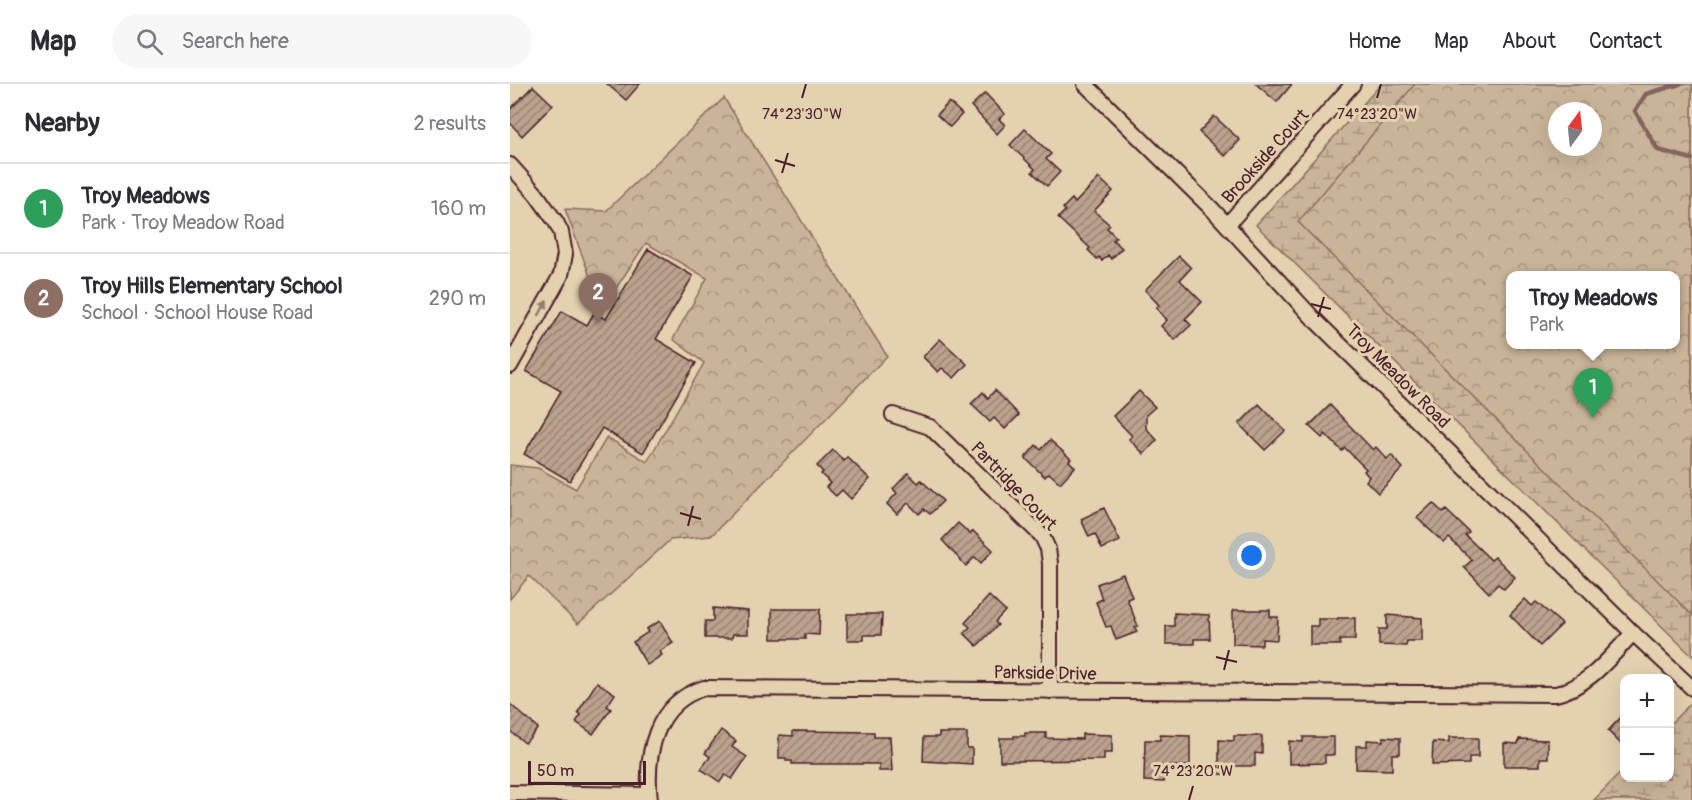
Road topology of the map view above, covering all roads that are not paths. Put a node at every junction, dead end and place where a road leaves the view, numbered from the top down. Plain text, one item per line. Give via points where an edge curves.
1 (1085, 84) edge
2 (1353, 84) edge
3 (510, 165) edge
4 (1227, 225) junction
5 (512, 362) edge
6 (893, 416) dead end
7 (1633, 633) junction
8 (1692, 687) edge
9 (1050, 691) junction
10 (510, 793) edge
11 (649, 797) edge

1 - 4 street, Troy Meadow Road
2 - 4 street, Brookside Court
5 -> 3 street via 561,275 565,254 556,222
4 - 7 street, Troy Meadow Road via 1313,318
6 - 9 street, Partridge Court via 930,427 1042,536 1050,563
7 - 8 street, Troy Meadow Road
7 - 9 street, Parkside Drive via 1586,682 1556,694
9 - 11 street, Parkside Drive via 704,688 675,702 657,729
10 - 11 street, Parkside Drive

